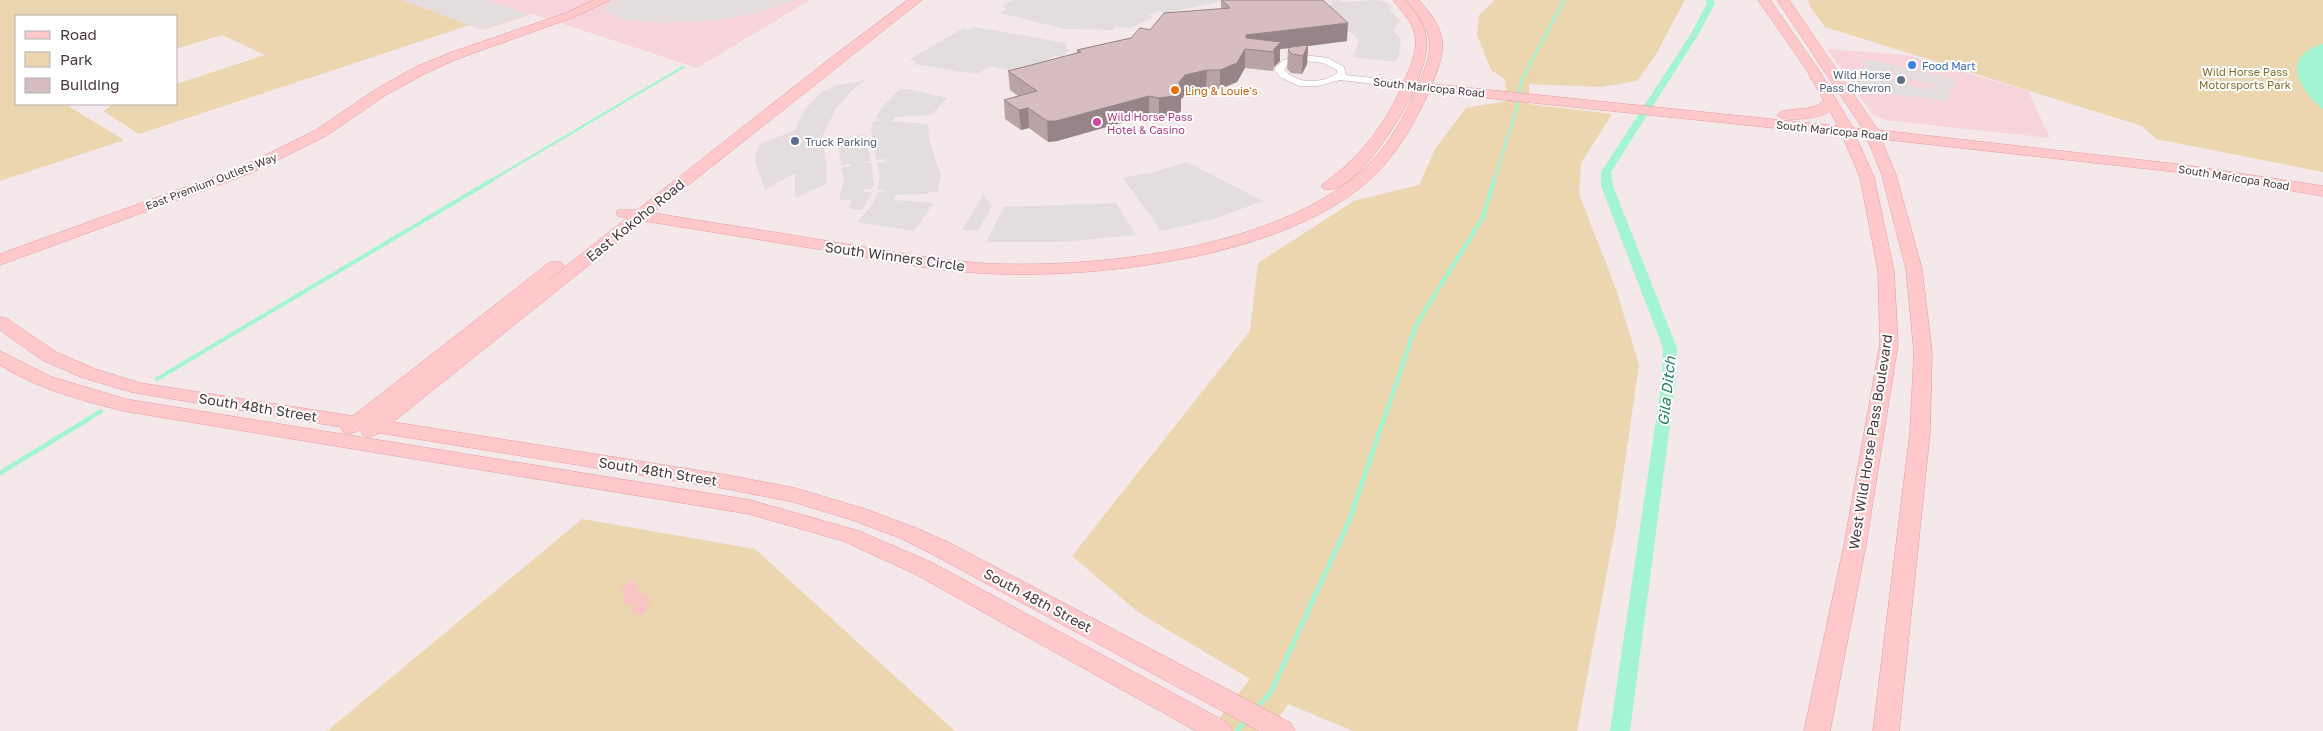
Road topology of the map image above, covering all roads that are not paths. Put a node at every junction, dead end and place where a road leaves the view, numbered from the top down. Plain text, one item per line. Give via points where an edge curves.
1 (591, 0) edge
2 (604, 0) edge
3 (916, 0) edge
4 (1399, 0) edge
5 (1412, 0) edge
6 (1764, 0) edge
7 (1783, 0) edge
8 (887, 6) dead end
9 (829, 59) junction
10 (1433, 67) junction
11 (1341, 74) junction
12 (1411, 82) junction
13 (1426, 83) junction
14 (364, 90) junction
15 (381, 92) junction
16 (1508, 92) junction
17 (1832, 102) junction
18 (1625, 103) joint
19 (1667, 108) junction
20 (1784, 115) junction
21 (1845, 127) junction
22 (1871, 130) junction
23 (1380, 150) junction
24 (2183, 164) junction
25 (202, 181) junction
26 (2323, 184) edge
27 (2323, 191) edge
28 (637, 211) junction
29 (55, 240) junction
30 (0, 248) edge
31 (0, 260) edge
32 (0, 271) edge
33 (0, 322) edge
34 (0, 357) edge
35 (376, 426) junction
36 (349, 435) junction
37 (1278, 729) edge
38 (1219, 731) edge
39 (1817, 731) edge
40 (1886, 731) edge

1 - 14 street, East Premium Outlets Way via 436,55
2 - 15 street, East Premium Outlets Way via 456,55
3 - 9 street, East Kokoho Road
4 - 12 street, South Winners Circle via 1420,29 1422,45
5 - 10 street, South Winners Circle via 1434,29 1438,46
6 - 17 main road, West Wild Horse Pass Boulevard
7 - 22 main road
8 - 9 street, East Kokoho Road
9 - 28 street, East Kokoho Road
10 - 13 street, South Winners Circle
10 - 16 street via 1446,77 1491,83
11 - 11 street via 1334,63 1304,58 1286,62 1279,69 1286,78 1308,83 1326,82
11 - 12 street, South Maricopa Road
12 - 13 street, South Maricopa Road
12 - 23 street, South Winners Circle
13 - 16 street, South Maricopa Road
13 - 23 street, South Winners Circle via 1406,128
14 - 15 main road
14 - 25 street, East Premium Outlets Way via 321,119
15 - 25 street, East Premium Outlets Way via 312,138 246,170
16 - 18 street, South Maricopa Road
17 - 20 street via 1820,112
17 - 21 street, West Wild Horse Pass Boulevard
18 - 19 main road, South Maricopa Road
19 - 20 street, South Maricopa Road
19 - 21 street, South Maricopa Road
20 - 21 street, South Maricopa Road
21 - 22 street, South Maricopa Road
21 - 39 street, West Wild Horse Pass Boulevard via 1867,177 1886,271 1889,344
22 - 24 street, South Maricopa Road
22 - 40 street via 1889,176 1914,269 1923,352 1920,432
23 - 28 street, South Winners Circle via 1359,181 1289,222 1186,253 1088,266 1020,269 946,265
24 - 26 street, South Maricopa Road
24 - 27 street, South Maricopa Road
25 - 29 street, East Premium Outlets Way
25 - 30 street, East Premium Outlets Way
28 - 35 street, East Kokoho Road
28 - 36 street, East Kokoho Road
29 - 31 street, East Premium Outlets Way
29 - 32 street
33 - 36 street, South 48th Street via 49,356 88,373 138,388
34 - 36 street, South 48th Street via 19,370 59,388 123,405
35 - 36 street, South 48th Street
35 - 37 street, South 48th Street via 727,482 795,495 857,514 940,548
36 - 38 street, South 48th Street via 750,507 851,536 923,568

